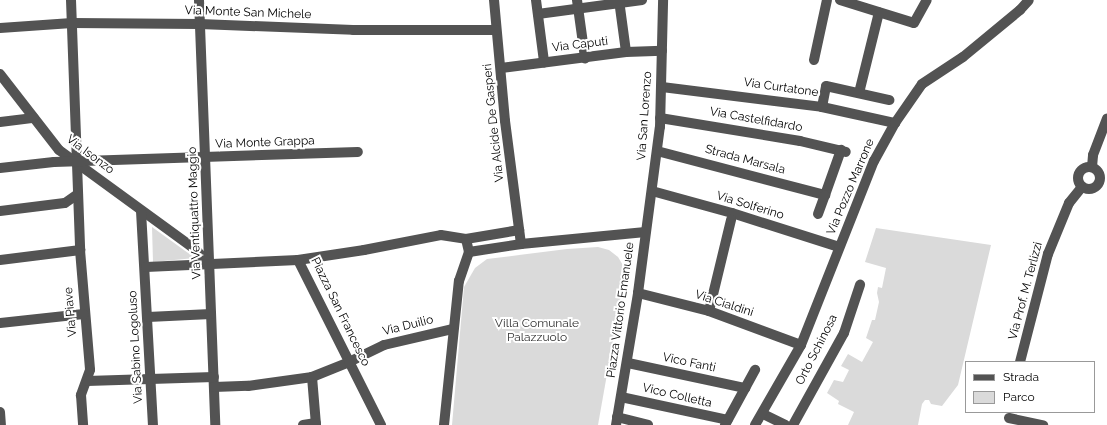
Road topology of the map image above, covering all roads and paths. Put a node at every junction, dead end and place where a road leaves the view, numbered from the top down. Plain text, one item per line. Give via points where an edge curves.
1 (71, 0) edge
2 (200, 0) edge
3 (494, 0) edge
4 (536, 0) edge
5 (642, 0) edge
6 (663, 0) edge
7 (827, 0) edge
8 (841, 0) edge
9 (926, 0) edge
10 (1029, 0) edge
11 (619, 1) edge
12 (578, 4) edge
13 (879, 12) junction
14 (538, 14) junction
15 (72, 24) junction
16 (200, 24) junction
17 (0, 28) edge
18 (496, 30) junction
19 (662, 51) junction
20 (626, 52) junction
21 (585, 58) junction
22 (814, 60) dead end
23 (544, 62) junction
24 (501, 68) junction
25 (0, 74) edge
26 (662, 87) junction
27 (860, 93) junction
28 (889, 100) dead end
29 (822, 107) junction
30 (34, 118) junction
31 (660, 118) junction
32 (1107, 119) edge
33 (0, 122) edge
34 (895, 123) junction
35 (657, 151) junction
36 (358, 152) dead end
37 (206, 158) junction
38 (76, 163) junction
39 (1092, 167) junction
40 (0, 168) edge
41 (1104, 179) edge
42 (1082, 187) junction
43 (652, 191) junction
44 (78, 194) junction
45 (825, 195) junction
46 (0, 211) edge
47 (141, 211) junction
48 (818, 214) dead end
49 (730, 220) dead end
50 (519, 230) junction
51 (645, 232) junction
52 (466, 239) junction
53 (521, 244) junction
54 (839, 247) junction
55 (80, 250) junction
56 (469, 252) junction
57 (0, 260) edge
58 (298, 260) junction
59 (210, 264) junction
60 (146, 267) junction
61 (860, 285) dead end
62 (638, 293) junction
63 (709, 311) junction
64 (84, 314) junction
65 (211, 314) junction
66 (148, 317) junction
67 (0, 323) edge
68 (453, 329) junction
69 (801, 345) junction
70 (1020, 361) edge
71 (349, 362) junction
72 (628, 363) junction
73 (755, 370) dead end
74 (214, 377) junction
75 (312, 377) junction
76 (150, 378) junction
77 (87, 381) junction
78 (214, 387) junction
79 (745, 388) junction
80 (621, 397) junction
81 (0, 412) edge
82 (763, 414) junction
83 (1009, 418) edge
84 (616, 421) edge
85 (726, 423) edge
86 (316, 424) edge
87 (1, 425) edge
88 (83, 425) edge
89 (153, 425) edge
90 (215, 425) edge
91 (303, 425) edge
92 (381, 425) edge
93 (444, 425) edge
94 (648, 425) edge
95 (755, 425) edge
96 (786, 425) edge
97 (793, 425) edge
98 (1044, 425) edge

1 - 15 street, Via Piave
2 - 16 street, Via Ventiquattro Maggio
3 - 18 street, Via Alcide De Gasperi
4 - 14 street
5 - 11 street
6 - 19 street, Via San Lorenzo
7 - 22 street
8 - 13 street
9 - 13 street via 914,23
10 - 34 street, Via Pozzo Marrone via 963,57 922,84
11 - 12 street
11 - 20 street
12 - 14 street
12 - 21 street
13 - 27 street
14 - 23 street
15 - 16 street, Via Monte San Michele
15 - 17 street, Via Monte San Michele
15 - 38 street, Via Piave
16 - 18 street, Via Monte San Michele via 353,30
16 - 37 street, Via Ventiquattro Maggio
18 - 24 street, Via Alcide De Gasperi
19 - 20 street, Via Caputi
19 - 26 street, Via San Lorenzo
20 - 21 street, Via Caputi
21 - 23 street, Via Caputi
23 - 24 street, Via Caputi
24 - 50 street, Via Alcide De Gasperi
25 - 30 street, Via Isonzo
26 - 29 street, Via Curtatone
26 - 31 street, Via San Lorenzo
27 - 28 street
27 - 29 street via 826,86
29 - 34 street, Via Curtatone
30 - 33 street
30 - 38 street, Via Isonzo via 59,150
31 - 35 street, Via San Lorenzo
31 - 45 street, Via Castelfidardo via 800,141 844,151
32 - 39 street via 1093,155
34 - 54 street, Via Pozzo Marrone via 874,161
35 - 43 street, Via San Lorenzo
35 - 45 street, Strada Marsala
36 - 37 street, Via Monte Grappa
37 - 38 street, Via Monte Grappa
37 - 59 street, Via Ventiquattro Maggio
38 - 40 street, Via Monte Grappa via 54,162
38 - 44 street, Via Piave
38 - 47 street, Via Isonzo
39 - 41 street
39 - 42 street via 1083,169 1079,174 1078,182
41 - 42 street via 1095,188 1087,190
42 - 70 street, Via Prof. M. Terlizzi via 1069,204 1048,254
43 - 51 street, Via San Lorenzo
43 - 54 street, Via Solferino
44 - 46 street via 65,203
44 - 55 street, Via Piave
45 - 48 street
47 - 59 street, Via Isonzo via 196,250
47 - 60 street, Via Sabino Logoluso
49 - 63 street
50 - 52 street
50 - 53 street, Via Alcide De Gasperi
51 - 53 street, Piazza Vittorio Emanuele
51 - 62 street, Piazza Vittorio Emanuele
52 - 56 street
52 - 58 street, Piazza San Francesco via 441,235
53 - 56 street, Piazza Vittorio Emanuele
54 - 69 street, Via Pozzo Marrone
55 - 57 street
55 - 64 street, Via Piave
56 - 68 street via 459,281
58 - 59 street
58 - 71 street, Piazza San Francesco
59 - 60 street
59 - 65 street, Via Ventiquattro Maggio
60 - 66 street, Via Sabino Logoluso
61 - 97 street, Orto Schinosa via 844,333
62 - 63 street, Via Cialdini
62 - 72 street, Piazza Vittorio Emanuele
63 - 69 street, Via Cialdini
64 - 67 street
64 - 77 street, Via Piave via 90,370
65 - 66 street
65 - 74 street, Via Ventiquattro Maggio
66 - 76 street, Via Sabino Logoluso
68 - 71 street, Via Duilio via 384,345
68 - 93 street
69 - 82 street, Via Pozzo Marrone
71 - 75 street, Via Duilio
71 - 92 street, Piazza San Francesco
72 - 79 street, Vico Fanti
72 - 80 street, Piazza Vittorio Emanuele
73 - 79 street
74 - 76 street
74 - 78 street, Via Ventiquattro Maggio
75 - 78 street, Via Duilio via 248,386
75 - 86 street
76 - 77 street
76 - 89 street, Via Sabino Logoluso
77 - 88 street, Via Piave via 81,395
78 - 90 street, Via Ventiquattro Maggio
79 - 85 street
80 - 84 street, Piazza Vittorio Emanuele
80 - 85 street, Vico Colletta
81 - 87 street
82 - 95 street, Via Pozzo Marrone
82 - 96 street
83 - 98 street
84 - 94 street
86 - 91 street

